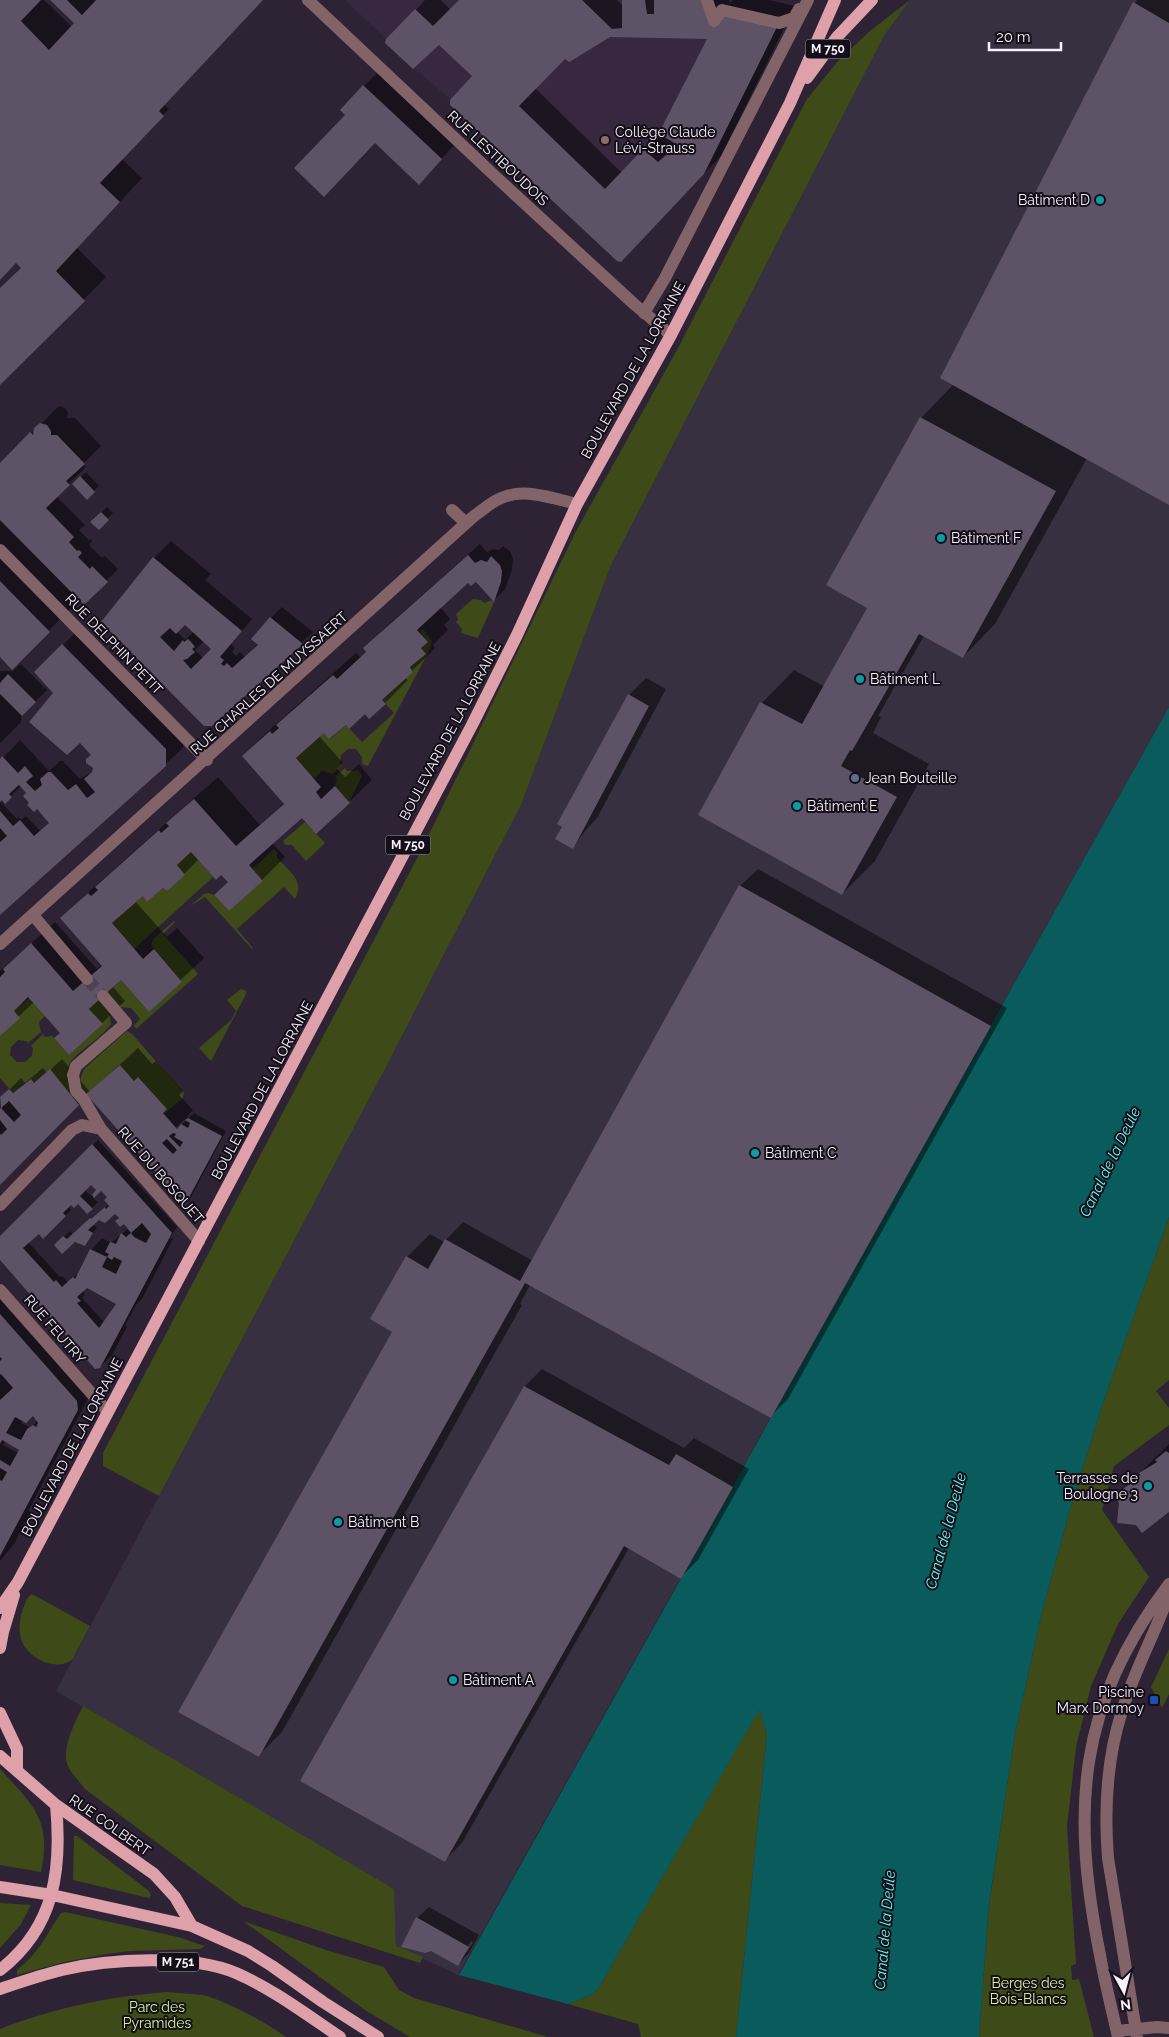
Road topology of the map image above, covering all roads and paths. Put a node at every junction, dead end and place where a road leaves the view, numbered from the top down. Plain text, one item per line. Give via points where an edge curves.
1 (308, 0) edge
2 (707, 0) edge
3 (804, 0) edge
4 (808, 0) edge
5 (835, 0) edge
6 (872, 0) edge
7 (790, 103) junction
8 (644, 313) junction
9 (671, 335) junction
10 (578, 504) junction
11 (452, 510) dead end
12 (466, 523) junction
13 (0, 550) edge
14 (207, 760) junction
15 (33, 915) junction
16 (0, 944) edge
17 (87, 979) tunnel mouth
18 (103, 996) tunnel mouth
19 (101, 1129) junction
20 (0, 1205) edge
21 (199, 1241) junction
22 (0, 1290) edge
23 (107, 1411) junction
24 (18, 1582) junction
25 (1169, 1584) edge
26 (1169, 1594) edge
27 (0, 1608) edge
28 (0, 1648) edge
29 (0, 1713) edge
30 (0, 1756) edge
31 (17, 1771) junction
32 (56, 1805) junction
33 (0, 1887) edge
34 (52, 1895) junction
35 (192, 1926) junction
36 (0, 1970) edge
37 (0, 1989) edge
38 (1169, 2028) edge
39 (1136, 2033) edge
40 (1117, 2034) edge
41 (340, 2037) edge
42 (378, 2037) edge

1 - 8 street, RUE LESTIBOUDOIS
2 - 3 street via 714,22 722,10 779,23 794,18
4 - 8 street, BOULEVARD DE LA LORRAINE
5 - 7 main road, BOULEVARD DE LA LORRAINE / M 750
6 - 7 main road, BOULEVARD DE LA LORRAINE / M 750 via 838,37
7 - 9 main road, BOULEVARD DE LA LORRAINE / M 750
8 - 9 street, RUE LESTIBOUDOIS
9 - 10 main road, BOULEVARD DE LA LORRAINE / M 750
10 - 12 street, RUE CHARLES DE MUYSSAERT via 514,494 503,497
10 - 21 main road, BOULEVARD DE LA LORRAINE / M 750 via 472,725
11 - 12 street
12 - 14 street, RUE CHARLES DE MUYSSAERT
13 - 14 street, RUE DELPHIN PETIT
14 - 15 street, RUE CHARLES DE MUYSSAERT
15 - 16 street, RUE CHARLES DE MUYSSAERT
15 - 17 street
18 - 19 street, RUE DU BOSQUET via 126,1023 76,1066 74,1075 76,1091
19 - 20 street via 82,1125 72,1130
19 - 21 street, RUE DU BOSQUET
21 - 23 main road, BOULEVARD DE LA LORRAINE / M 750
22 - 23 street, RUE FEUTRY
23 - 24 main road, BOULEVARD DE LA LORRAINE / M 750
24 - 27 main road, BOULEVARD DE LA LORRAINE / M 750
24 - 28 main road, BOULEVARD DE LA LORRAINE / M 750
25 - 40 street via 1146,1615 1111,1681 1101,1708 1084,1791 1092,1911
26 - 39 street via 1122,1709 1114,1736 1107,1784 1108,1858
29 - 31 main road via 17,1748
30 - 31 main road, RUE COLBERT
31 - 32 main road, RUE COLBERT
32 - 34 main road via 58,1858
32 - 35 main road, RUE COLBERT via 154,1874 175,1897
33 - 34 main road
34 - 35 main road
34 - 36 main road via 33,1934
35 - 42 main road via 264,1961
37 - 41 main road, M 751 via 87,1966 144,1961 194,1963 236,1972
38 - 39 street
39 - 40 street

